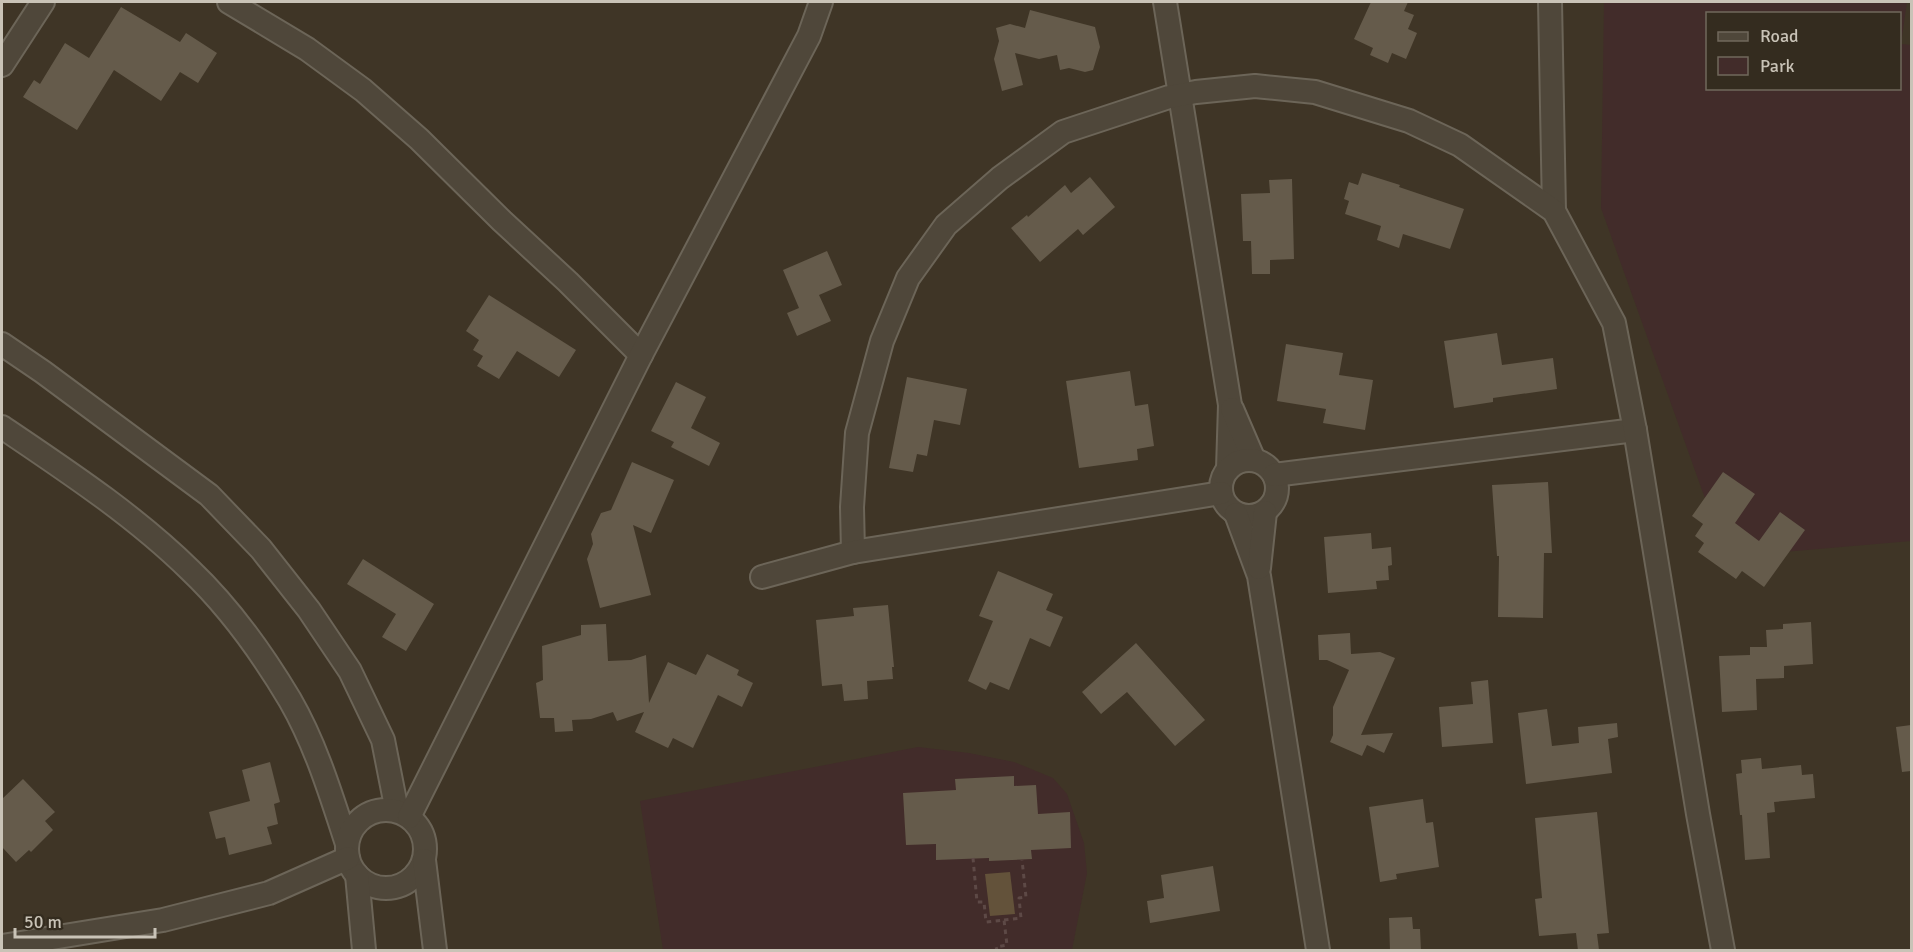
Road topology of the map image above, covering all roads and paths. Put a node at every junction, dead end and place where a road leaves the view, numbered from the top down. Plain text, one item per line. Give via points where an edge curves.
1 (43, 2) edge
2 (229, 2) edge
3 (821, 2) edge
4 (1165, 2) edge
5 (1550, 2) edge
6 (2, 64) edge
7 (1181, 95) junction
8 (1554, 211) junction
9 (2, 344) edge
10 (640, 355) junction
11 (1230, 405) junction
12 (2, 427) edge
13 (1635, 430) junction
14 (1254, 460) junction
15 (1227, 469) junction
16 (1274, 475) junction
17 (1221, 493) junction
18 (1264, 512) junction
19 (1236, 514) junction
20 (853, 552) junction
21 (1259, 576) junction
22 (762, 577) dead end
23 (403, 814) junction
24 (973, 858) dead end
25 (350, 859) junction
26 (424, 860) junction
27 (1022, 860) dead end
28 (1004, 920) junction
29 (2, 946) edge
30 (364, 951) edge
31 (435, 951) edge
32 (997, 951) edge
33 (1318, 951) edge
34 (1723, 951) edge

1 - 6 street
2 - 10 street via 307,49 363,90 419,139
3 - 10 street via 809,36
4 - 7 street
5 - 8 street
7 - 8 street via 1255,86 1315,92 1358,105 1409,121 1460,145
7 - 11 street
7 - 20 street via 1063,132 1000,178 946,225 909,278 882,341 856,433
8 - 13 street via 1614,323
9 - 23 street via 209,495 261,549 350,671 383,740
10 - 23 street
11 - 14 street
11 - 15 street
12 - 25 street via 142,527 191,570 250,636 291,702 313,748
13 - 16 street
13 - 34 street
14 - 15 street via 1240,461
14 - 16 street via 1266,465
15 - 17 street
16 - 18 street via 1274,502
17 - 19 street
17 - 20 street
18 - 19 street via 1251,517
18 - 21 street
19 - 21 street
20 - 22 street
21 - 33 street
23 - 25 street via 384,809 359,820 351,831
23 - 26 street via 423,836
24 - 28 path via 977,902 984,902 986,922
25 - 26 street via 366,883 389,889 411,880
25 - 29 street via 269,893 162,920
25 - 30 street
26 - 31 street
27 - 28 path via 1026,897 1019,898 1021,918
28 - 32 path via 1007,945 996,947

